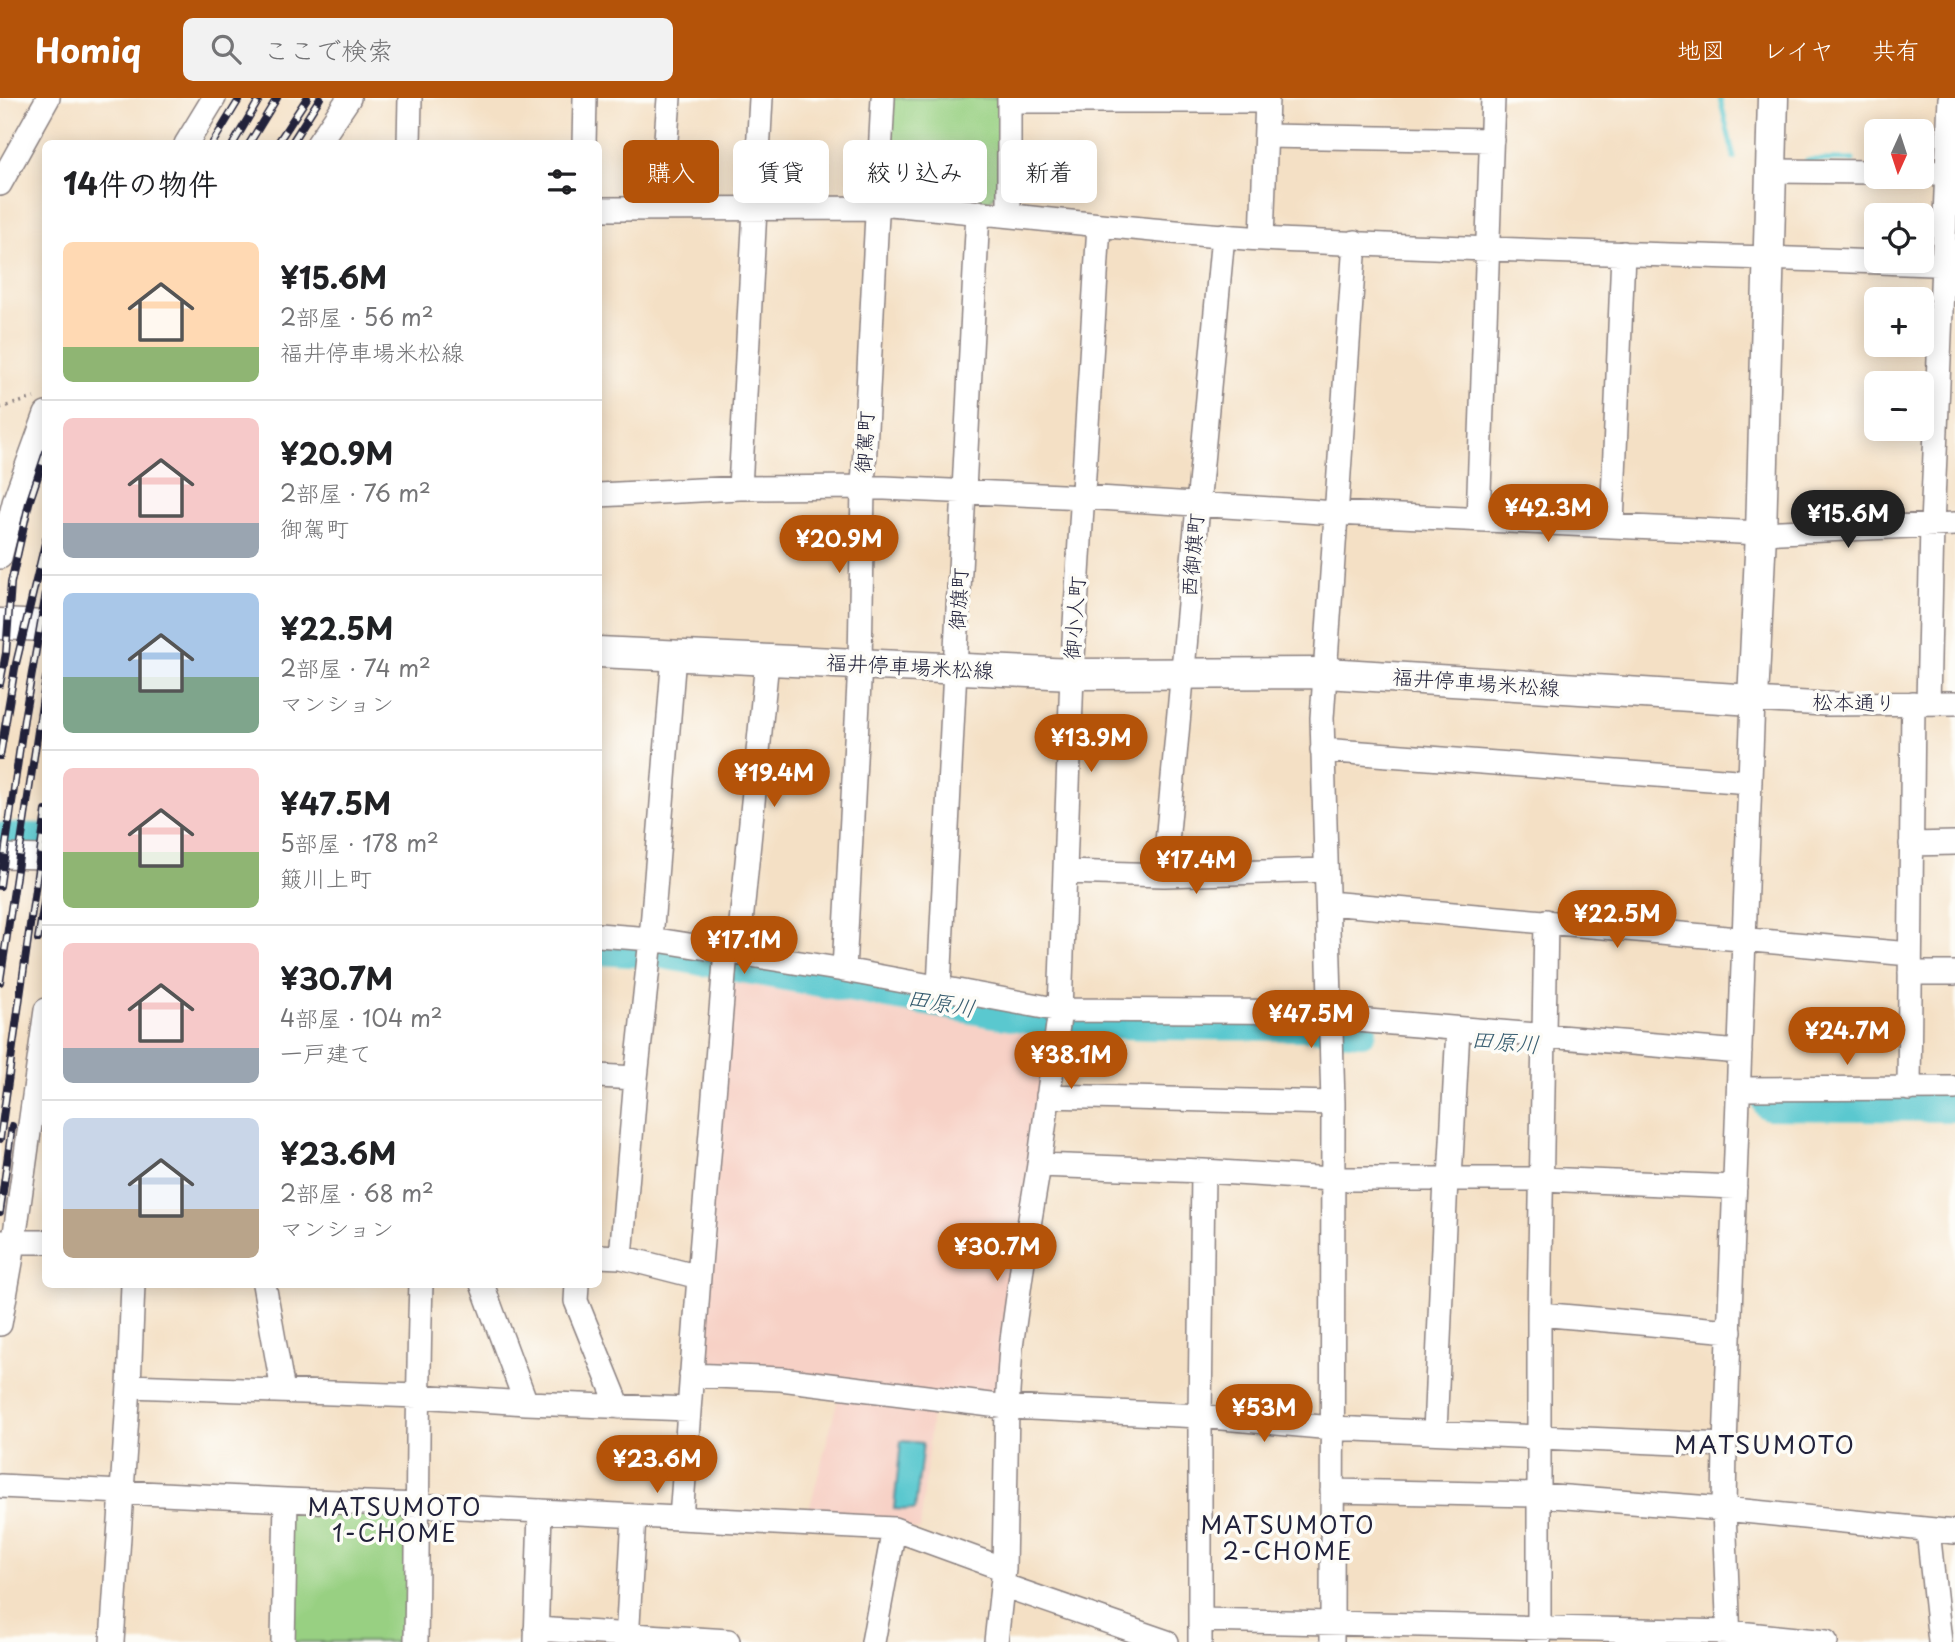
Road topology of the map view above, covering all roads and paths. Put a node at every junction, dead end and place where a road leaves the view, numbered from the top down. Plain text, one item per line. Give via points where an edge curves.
1 (48, 98) edge
2 (214, 98) edge
3 (349, 98) edge
4 (410, 98) edge
5 (584, 98) edge
6 (669, 98) edge
7 (761, 98) edge
8 (883, 98) edge
9 (1493, 98) edge
10 (1773, 98) edge
11 (1950, 98) edge
12 (1009, 99) edge
13 (1267, 99) edge
14 (1266, 136) junction
15 (188, 140) edge
16 (321, 140) edge
17 (409, 140) edge
18 (584, 140) edge
19 (1492, 140) junction
20 (1950, 167) edge
21 (1771, 170) junction
22 (1864, 172) edge
23 (0, 184) edge
24 (661, 208) junction
25 (877, 208) junction
26 (602, 209) edge
27 (754, 209) junction
28 (978, 212) junction
29 (1009, 215) junction
30 (1099, 225) junction
31 (1223, 235) junction
32 (1262, 239) junction
33 (1355, 242) junction
34 (1488, 248) junction
35 (1623, 253) junction
36 (1769, 259) junction
37 (1949, 265) edge
38 (1947, 382) edge
39 (42, 395) edge
40 (0, 408) edge
41 (42, 425) edge
42 (863, 487) junction
43 (740, 488) junction
44 (964, 492) junction
45 (602, 495) edge
46 (1083, 497) junction
47 (1198, 504) junction
48 (1336, 513) junction
49 (1478, 519) junction
50 (1944, 524) edge
51 (1612, 525) junction
52 (1761, 533) junction
53 (0, 557) edge
54 (0, 624) edge
55 (42, 626) edge
56 (602, 652) edge
57 (674, 656) junction
58 (767, 661) junction
59 (860, 664) junction
60 (956, 668) junction
61 (1325, 673) junction
62 (1072, 674) junction
63 (1183, 674) junction
64 (1753, 700) junction
65 (1920, 703) junction
66 (1955, 703) edge
67 (1322, 750) junction
68 (1750, 782) junction
69 (1955, 843) edge
70 (1912, 844) junction
71 (0, 856) edge
72 (42, 857) edge
73 (1326, 870) junction
74 (1066, 872) junction
75 (1164, 875) junction
76 (1328, 903) junction
77 (1546, 921) junction
78 (602, 935) edge
79 (651, 939) junction
80 (1745, 940) junction
81 (732, 952) junction
82 (1910, 963) junction
83 (844, 970) junction
84 (1955, 973) edge
85 (939, 987) junction
86 (1060, 1010) junction
87 (1332, 1015) junction
88 (1458, 1029) junction
89 (42, 1034) edge
90 (1545, 1037) junction
91 (1740, 1052) junction
92 (602, 1076) edge
93 (636, 1078) junction
94 (1955, 1088) edge
95 (1739, 1089) junction
96 (1909, 1089) junction
97 (1048, 1096) junction
98 (1333, 1103) junction
99 (1039, 1165) junction
100 (1203, 1171) junction
101 (1332, 1179) junction
102 (1448, 1179) junction
103 (1542, 1179) junction
104 (1735, 1187) junction
105 (7, 1242) edge
106 (42, 1242) edge
107 (610, 1257) edge
108 (699, 1277) junction
109 (133, 1288) edge
110 (265, 1288) edge
111 (421, 1288) edge
112 (483, 1288) edge
113 (577, 1288) edge
114 (1539, 1314) junction
115 (0, 1324) edge
116 (1730, 1331) junction
117 (691, 1375) junction
118 (129, 1386) junction
119 (283, 1391) junction
120 (418, 1396) junction
121 (526, 1403) junction
122 (618, 1407) junction
123 (1007, 1407) junction
124 (689, 1409) junction
125 (1200, 1416) junction
126 (1332, 1428) junction
127 (1435, 1432) junction
128 (1540, 1437) junction
129 (1726, 1445) junction
130 (0, 1486) edge
131 (1332, 1491) junction
132 (121, 1493) junction
133 (1539, 1495) junction
134 (286, 1500) junction
135 (419, 1504) junction
136 (1724, 1510) junction
137 (540, 1511) junction
138 (634, 1516) junction
139 (681, 1518) junction
140 (894, 1530) junction
141 (1928, 1530) junction
142 (1955, 1532) edge
143 (1003, 1577) junction
144 (1200, 1631) edge
145 (1332, 1632) edge
146 (1539, 1634) edge
147 (536, 1636) edge
148 (1729, 1637) edge
149 (627, 1638) edge
150 (112, 1642) edge
151 (283, 1642) edge
152 (416, 1642) edge
153 (728, 1642) edge
154 (737, 1642) edge
155 (873, 1642) edge
156 (996, 1642) edge
157 (1167, 1642) edge
158 (1826, 1642) edge
159 (1940, 1642) edge

1 - 23 street
2 - 15 street
3 - 16 street
4 - 17 street
5 - 18 street
6 - 24 street
7 - 27 street
8 - 25 street, 御駕町
9 - 19 street
10 - 21 main road
11 - 20 street
12 - 13 street
12 - 29 street
13 - 14 street
14 - 19 street
14 - 32 street
19 - 34 street
20 - 37 street
21 - 22 street
21 - 36 main road
24 - 26 street
24 - 27 street
25 - 27 street
25 - 28 street via 889,204
25 - 42 street, 御駕町
27 - 43 street
28 - 29 street
28 - 44 street, 御旗町
29 - 30 street
30 - 31 street
30 - 46 street, 御小人町
31 - 32 street
31 - 47 street, 西御旗町
32 - 33 street
33 - 34 street
33 - 48 street
34 - 35 street
34 - 49 street
35 - 36 street
35 - 51 street
36 - 37 street
36 - 52 main road
37 - 38 street
38 - 50 street
39 - 40 path
41 - 53 street
42 - 43 street
42 - 44 street
42 - 59 street, 御駕町
43 - 45 street
44 - 46 street
44 - 60 street, 御旗町
46 - 47 street
46 - 62 street, 御小人町
47 - 48 street
47 - 63 street, 西御旗町
48 - 49 street
48 - 61 street
49 - 51 street
50 - 52 street
50 - 65 street
51 - 52 street
52 - 64 main road
54 - 55 main road
56 - 57 main road, 福井停車場米松線
57 - 58 main road, 福井停車場米松線
57 - 79 street
58 - 59 main road, 福井停車場米松線
58 - 81 street
59 - 60 main road, 福井停車場米松線
59 - 83 street, 御駕町
60 - 62 main road, 福井停車場米松線
60 - 85 street, 御旗町
61 - 63 main road, 福井停車場米松線
61 - 64 main road, 福井停車場米松線
61 - 67 street
62 - 63 main road, 福井停車場米松線
62 - 74 street, 御小人町
63 - 75 street, 西御旗町
64 - 65 street, 松本通り
64 - 68 street
65 - 66 street, 松本通り
65 - 70 street
67 - 68 street
67 - 73 street
68 - 80 street
69 - 70 street
70 - 82 street
71 - 72 street
73 - 75 street
73 - 76 street
74 - 75 street
74 - 86 street, 御小人町
76 - 77 street
76 - 87 street
77 - 80 street
77 - 90 street
78 - 79 street
79 - 81 street
79 - 93 street
80 - 82 street
80 - 91 street
81 - 83 street
81 - 108 street
82 - 84 street
82 - 96 street
83 - 85 street
85 - 86 street
86 - 87 street
86 - 97 street, 御小人町
87 - 88 street
87 - 98 street
88 - 90 street
88 - 102 street
89 - 105 street
90 - 91 street
90 - 103 street
91 - 95 street
92 - 93 street
93 - 107 street
94 - 96 street
95 - 96 street
95 - 104 street
97 - 98 street
97 - 99 street, 御小人町
98 - 101 street
99 - 100 street
99 - 123 street, 御小人町 via 1011,1347
100 - 101 street
100 - 125 street
101 - 102 street
101 - 126 street
102 - 103 street
102 - 127 street
103 - 104 street
103 - 114 street
104 - 116 street
105 - 106 street
105 - 115 street
107 - 108 street
108 - 117 street
109 - 118 street
110 - 119 street
111 - 120 street
112 - 121 street
113 - 122 street via 576,1301
114 - 116 street
114 - 128 street
116 - 129 street
117 - 123 street via 781,1380
117 - 124 street
118 - 119 street
118 - 132 street
119 - 120 street
120 - 121 street
120 - 135 street
121 - 122 street
122 - 124 street
123 - 125 street
123 - 143 street, 御小人町
124 - 139 street
125 - 126 street
125 - 144 street
126 - 127 street
126 - 131 street
127 - 128 street
128 - 129 street
128 - 133 street
129 - 136 street
130 - 132 street
131 - 133 street
131 - 145 street
132 - 134 street
132 - 150 street
133 - 136 street
133 - 146 street
134 - 135 street
134 - 151 street
135 - 137 street
135 - 152 street
136 - 141 street
136 - 148 street
137 - 138 street
137 - 147 street
138 - 139 street
138 - 149 street
139 - 140 street
140 - 143 street
140 - 155 street
141 - 142 street
141 - 159 street
143 - 156 street, 御小人町
143 - 157 street
144 - 145 street
145 - 146 street
146 - 148 street
147 - 149 street
148 - 158 street
149 - 153 street
153 - 154 street

